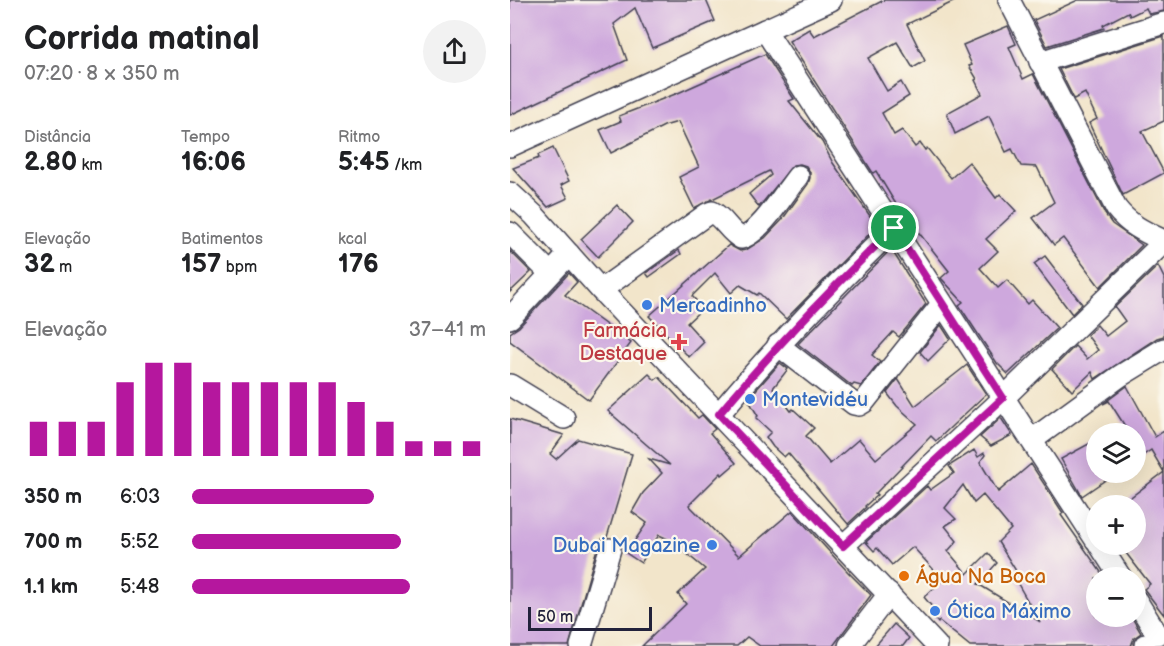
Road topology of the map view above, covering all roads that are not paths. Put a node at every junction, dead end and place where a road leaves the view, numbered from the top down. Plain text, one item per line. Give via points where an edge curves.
1 (831, 0) edge
2 (1009, 0) edge
3 (1164, 23) edge
4 (765, 30) junction
5 (1040, 62) junction
6 (510, 146) edge
7 (798, 176) dead end
8 (510, 193) edge
9 (894, 228) junction
10 (510, 233) edge
11 (1164, 242) edge
12 (566, 250) junction
13 (543, 266) junction
14 (601, 290) junction
15 (510, 299) edge
16 (942, 304) junction
17 (510, 318) edge
18 (778, 345) junction
19 (1164, 349) edge
20 (510, 385) edge
21 (1003, 398) junction
22 (719, 414) junction
23 (564, 418) dead end
24 (1032, 440) junction
25 (1086, 524) edge
26 (843, 546) junction
27 (610, 549) dead end
28 (889, 594) junction
29 (581, 646) edge
30 (849, 646) edge
31 (937, 646) edge

1 - 4 street
2 - 5 street
3 - 5 street
4 - 6 street
4 - 9 street
5 - 11 street via 1116,208 1136,228
7 - 14 street via 746,237 736,236 712,212
8 - 12 street
9 - 16 street
9 - 18 street
10 - 13 street
11 - 21 street
12 - 13 street
12 - 14 street
12 - 17 street
13 - 15 street
14 - 22 street
16 - 18 street via 859,405
16 - 21 street
18 - 22 street
19 - 24 street
20 - 23 street
21 - 24 street
21 - 26 street
22 - 26 street
24 - 25 street
26 - 28 street
27 - 29 street
28 - 30 street
28 - 31 street

